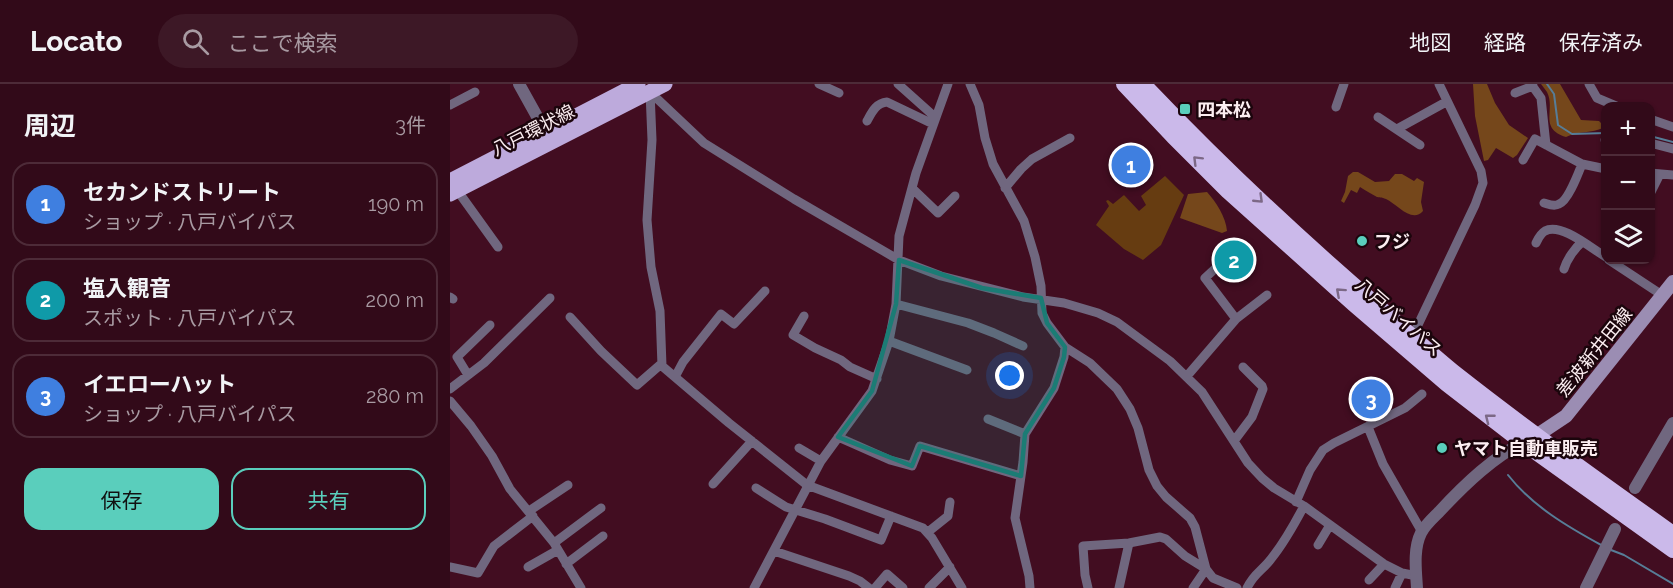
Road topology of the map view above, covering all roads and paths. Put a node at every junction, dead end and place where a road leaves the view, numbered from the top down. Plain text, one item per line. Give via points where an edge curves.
1 (519, 84) edge
2 (665, 84) edge
3 (819, 84) edge
4 (898, 84) edge
5 (948, 84) edge
6 (970, 84) edge
7 (1124, 84) edge
8 (1143, 84) edge
9 (1344, 84) edge
10 (1439, 84) edge
11 (1589, 84) edge
12 (1532, 85) edge
13 (644, 88) edge
14 (476, 92) dead end
15 (839, 93) dead end
16 (1515, 93) dead end
17 (1446, 102) junction
18 (1606, 102) edge
19 (450, 105) edge
20 (1336, 107) dead end
21 (1378, 117) dead end
22 (867, 121) dead end
23 (934, 121) junction
24 (1655, 121) edge
25 (1673, 127) edge
26 (1397, 129) junction
27 (548, 137) junction
28 (1070, 138) dead end
29 (1655, 144) edge
30 (1420, 145) dead end
31 (1546, 145) junction
32 (1673, 149) edge
33 (1523, 160) dead end
34 (1582, 164) junction
35 (1601, 168) edge
36 (1655, 173) edge
37 (1673, 175) edge
38 (452, 188) edge
39 (1005, 188) junction
40 (913, 189) junction
41 (955, 196) dead end
42 (1544, 203) dead end
43 (1582, 242) junction
44 (1536, 243) dead end
45 (498, 247) dead end
46 (1601, 255) edge
47 (899, 260) junction
48 (1615, 264) edge
49 (1218, 266) dead end
50 (1564, 269) dead end
51 (1673, 282) edge
52 (765, 291) dead end
53 (1267, 295) dead end
54 (1662, 295) junction
55 (550, 298) dead end
56 (1041, 298) junction
57 (896, 303) junction
58 (804, 316) dead end
59 (570, 317) dead end
60 (1236, 319) junction
61 (489, 325) dead end
62 (1414, 338) junction
63 (889, 341) junction
64 (1023, 346) dead end
65 (1065, 347) junction
66 (1422, 362) junction
67 (662, 366) junction
68 (1243, 367) dead end
69 (967, 370) dead end
70 (468, 375) junction
71 (1187, 376) junction
72 (675, 377) junction
73 (877, 379) junction
74 (450, 389) edge
75 (1422, 394) dead end
76 (450, 401) edge
77 (988, 419) dead end
78 (1673, 423) edge
79 (1368, 427) junction
80 (1025, 434) junction
81 (838, 437) junction
82 (1529, 439) junction
83 (752, 441) junction
84 (1234, 441) junction
85 (800, 448) dead end
86 (821, 461) junction
87 (1021, 476) junction
88 (713, 484) dead end
89 (568, 485) dead end
90 (807, 485) junction
91 (756, 488) dead end
92 (1635, 488) dead end
93 (950, 502) dead end
94 (1300, 504) junction
95 (601, 507) dead end
96 (795, 510) junction
97 (531, 514) junction
98 (891, 516) junction
99 (1330, 525) junction
100 (1615, 529) dead end
101 (928, 532) junction
102 (1422, 532) junction
103 (1673, 534) edge
104 (603, 536) dead end
105 (1129, 543) junction
106 (1318, 545) dead end
107 (556, 546) junction
108 (1673, 549) edge
109 (774, 551) junction
110 (566, 564) junction
111 (1384, 564) junction
112 (450, 567) edge
113 (528, 567) dead end
114 (950, 567) junction
115 (1206, 569) junction
116 (1402, 573) junction
117 (1369, 580) dead end
118 (1417, 582) edge
119 (581, 588) edge
120 (754, 588) edge
121 (869, 588) edge
122 (875, 588) edge
123 (903, 588) edge
124 (929, 588) edge
125 (962, 588) edge
126 (1030, 588) edge
127 (1088, 588) edge
128 (1119, 588) edge
129 (1193, 588) edge
130 (1237, 588) edge
131 (1247, 588) edge
132 (1395, 588) edge
133 (1586, 588) edge

1 - 27 street
2 - 13 main road, 八戸環状線
3 - 15 street
4 - 23 street
5 - 23 street
6 - 39 street via 993,164
66 -> 7 highway, 八戸バイパス via 1228,191
8 -> 62 highway, 八戸バイパス via 1286,225
9 - 20 street
10 - 17 street
11 - 18 street via 1597,98
12 - 16 street
12 - 31 street via 1541,98
13 - 27 main road, 八戸環状線
13 - 47 street via 704,143
13 - 67 street via 652,140 647,220 660,311
14 - 19 street
17 - 26 street
17 - 62 street via 1481,171 1483,183
21 - 26 street
22 - 23 street via 877,105 887,102
23 - 40 street
24 - 25 street
26 - 30 street
27 - 38 main road, 八戸環状線
28 - 39 street via 1032,159
29 - 32 street
31 - 33 street via 1535,139
31 - 34 street
34 - 35 street
34 - 42 street via 1565,199 1560,204
36 - 37 street
38 - 45 street
39 - 56 street via 1024,221
40 - 41 street via 938,213
40 - 47 street via 899,236
43 - 44 street via 1562,230 1549,230
43 - 46 street
43 - 50 street
47 - 56 street via 951,279
47 - 57 street
48 - 54 street
49 - 60 street via 1205,278
51 - 54 main road, 差波新井田線
52 - 72 street via 734,324 721,314
53 - 60 street
54 - 82 main road, 差波新井田線 via 1566,416
55 - 70 street
56 - 65 street via 1042,313
56 - 71 street via 1117,322
57 - 63 street
57 - 64 street via 968,322
58 - 73 street via 793,335
59 - 67 street via 637,385
60 - 71 street
61 - 70 street via 457,357
62 - 66 street
62 - 82 highway, 八戸バイパス
63 - 69 street
63 - 73 street
65 - 80 street via 1054,388
65 - 115 street via 1097,369 1130,409 1149,470 1166,497 1191,518
82 -> 66 highway, 八戸バイパス via 1489,418
67 - 72 street
68 - 84 street via 1263,389 1252,417
70 - 74 street
71 - 84 street
72 - 83 street
73 - 81 street
75 - 79 street via 1405,408
76 - 97 street
77 - 80 street
78 - 92 street
79 - 94 street via 1323,450 1310,470
79 - 102 street via 1383,464
80 - 87 street
81 - 86 street
81 - 87 street via 890,460 912,465 920,446
82 - 102 street via 1479,472
82 - 103 highway, 八戸バイパス
82 - 108 highway, 八戸バイパス
83 - 88 street
83 - 90 street
84 - 94 street via 1262,478
85 - 86 street
86 - 90 street
87 - 126 street via 1015,518
89 - 97 street
90 - 96 street
90 - 98 street
91 - 96 street
93 - 101 street via 948,516
94 - 99 street
94 - 131 street via 1284,542
95 - 107 street
96 - 98 street via 881,540
96 - 109 street
97 - 107 street
97 - 112 street via 494,546 478,573
98 - 101 street
99 - 106 street
99 - 111 street
100 - 133 street
101 - 114 street
102 - 118 street via 1416,553
104 - 110 street
105 - 115 street via 1166,539
105 - 127 street via 1083,546
105 - 128 street
107 - 110 street
107 - 113 street
109 - 120 street
109 - 121 street via 849,576
110 - 119 street
111 - 116 street
111 - 117 street
114 - 124 street
114 - 125 street
115 - 129 street
115 - 130 street via 1214,578
116 - 118 street
116 - 132 street
122 - 123 street via 887,574

